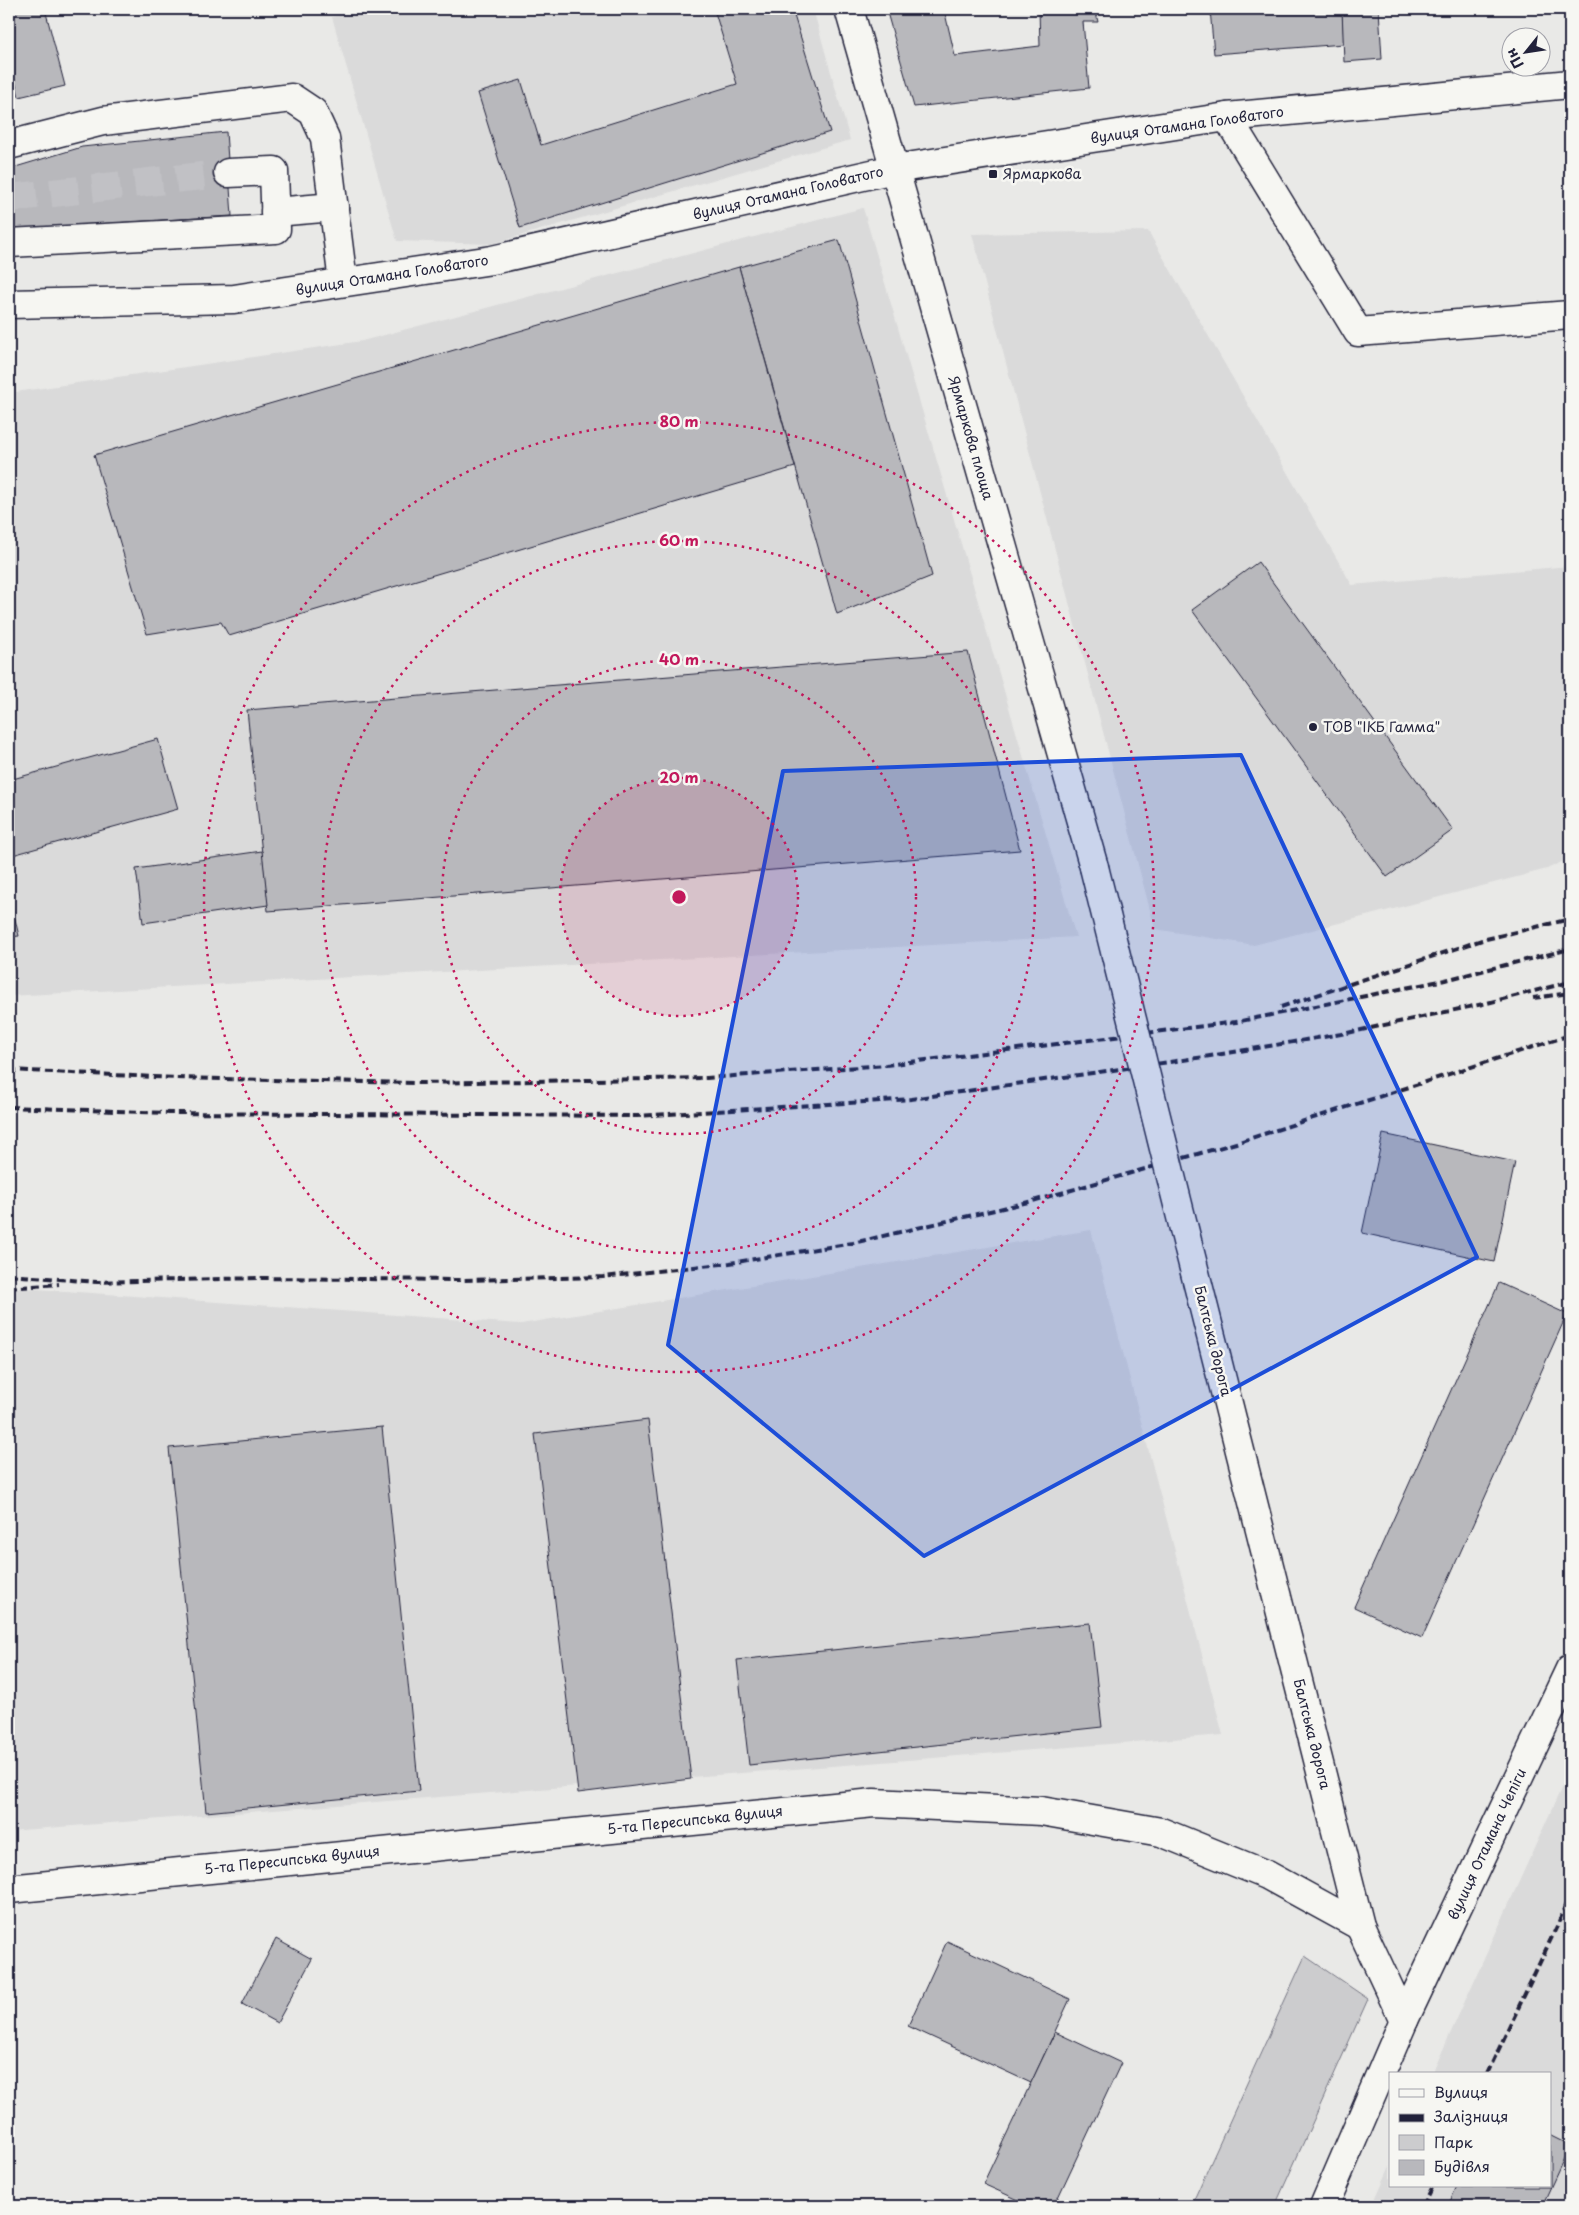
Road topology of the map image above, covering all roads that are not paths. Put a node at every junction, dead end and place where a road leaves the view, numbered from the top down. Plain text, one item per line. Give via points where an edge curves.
1 (849, 9) edge
2 (1570, 84) edge
3 (1227, 117) junction
4 (9, 145) edge
5 (894, 169) junction
6 (228, 173) tunnel mouth
7 (334, 207) junction
8 (275, 212) junction
9 (9, 243) edge
10 (343, 282) junction
11 (9, 304) edge
12 (1570, 315) edge
13 (1188, 1245) joint
14 (1570, 1669) edge
15 (9, 1889) edge
16 (1360, 1926) junction
17 (1404, 2020) junction
18 (1324, 2206) edge

1 - 5 street, Ярмаркова площа
2 - 3 street, вулиця Отамана Головатого
3 - 5 street, вулиця Отамана Головатого
3 - 12 street via 1358,332
4 - 7 street via 103,121 292,98 313,112 325,138
5 - 10 street, вулиця Отамана Головатого via 492,260
5 - 13 street, Ярмаркова площа, bridge via 1094,867
6 - 8 street via 274,171
7 - 8 street
7 - 10 street
8 - 9 street via 276,229
10 - 11 street, вулиця Отамана Головатого via 234,299
13 - 16 street, Балтська дорога
14 - 17 street, вулиця Отамана Чепіги
15 - 16 street, 5-та Пересипська вулиця via 874,1802 1041,1811 1161,1832 1267,1875
16 - 17 street, Балтська дорога
17 - 18 street

